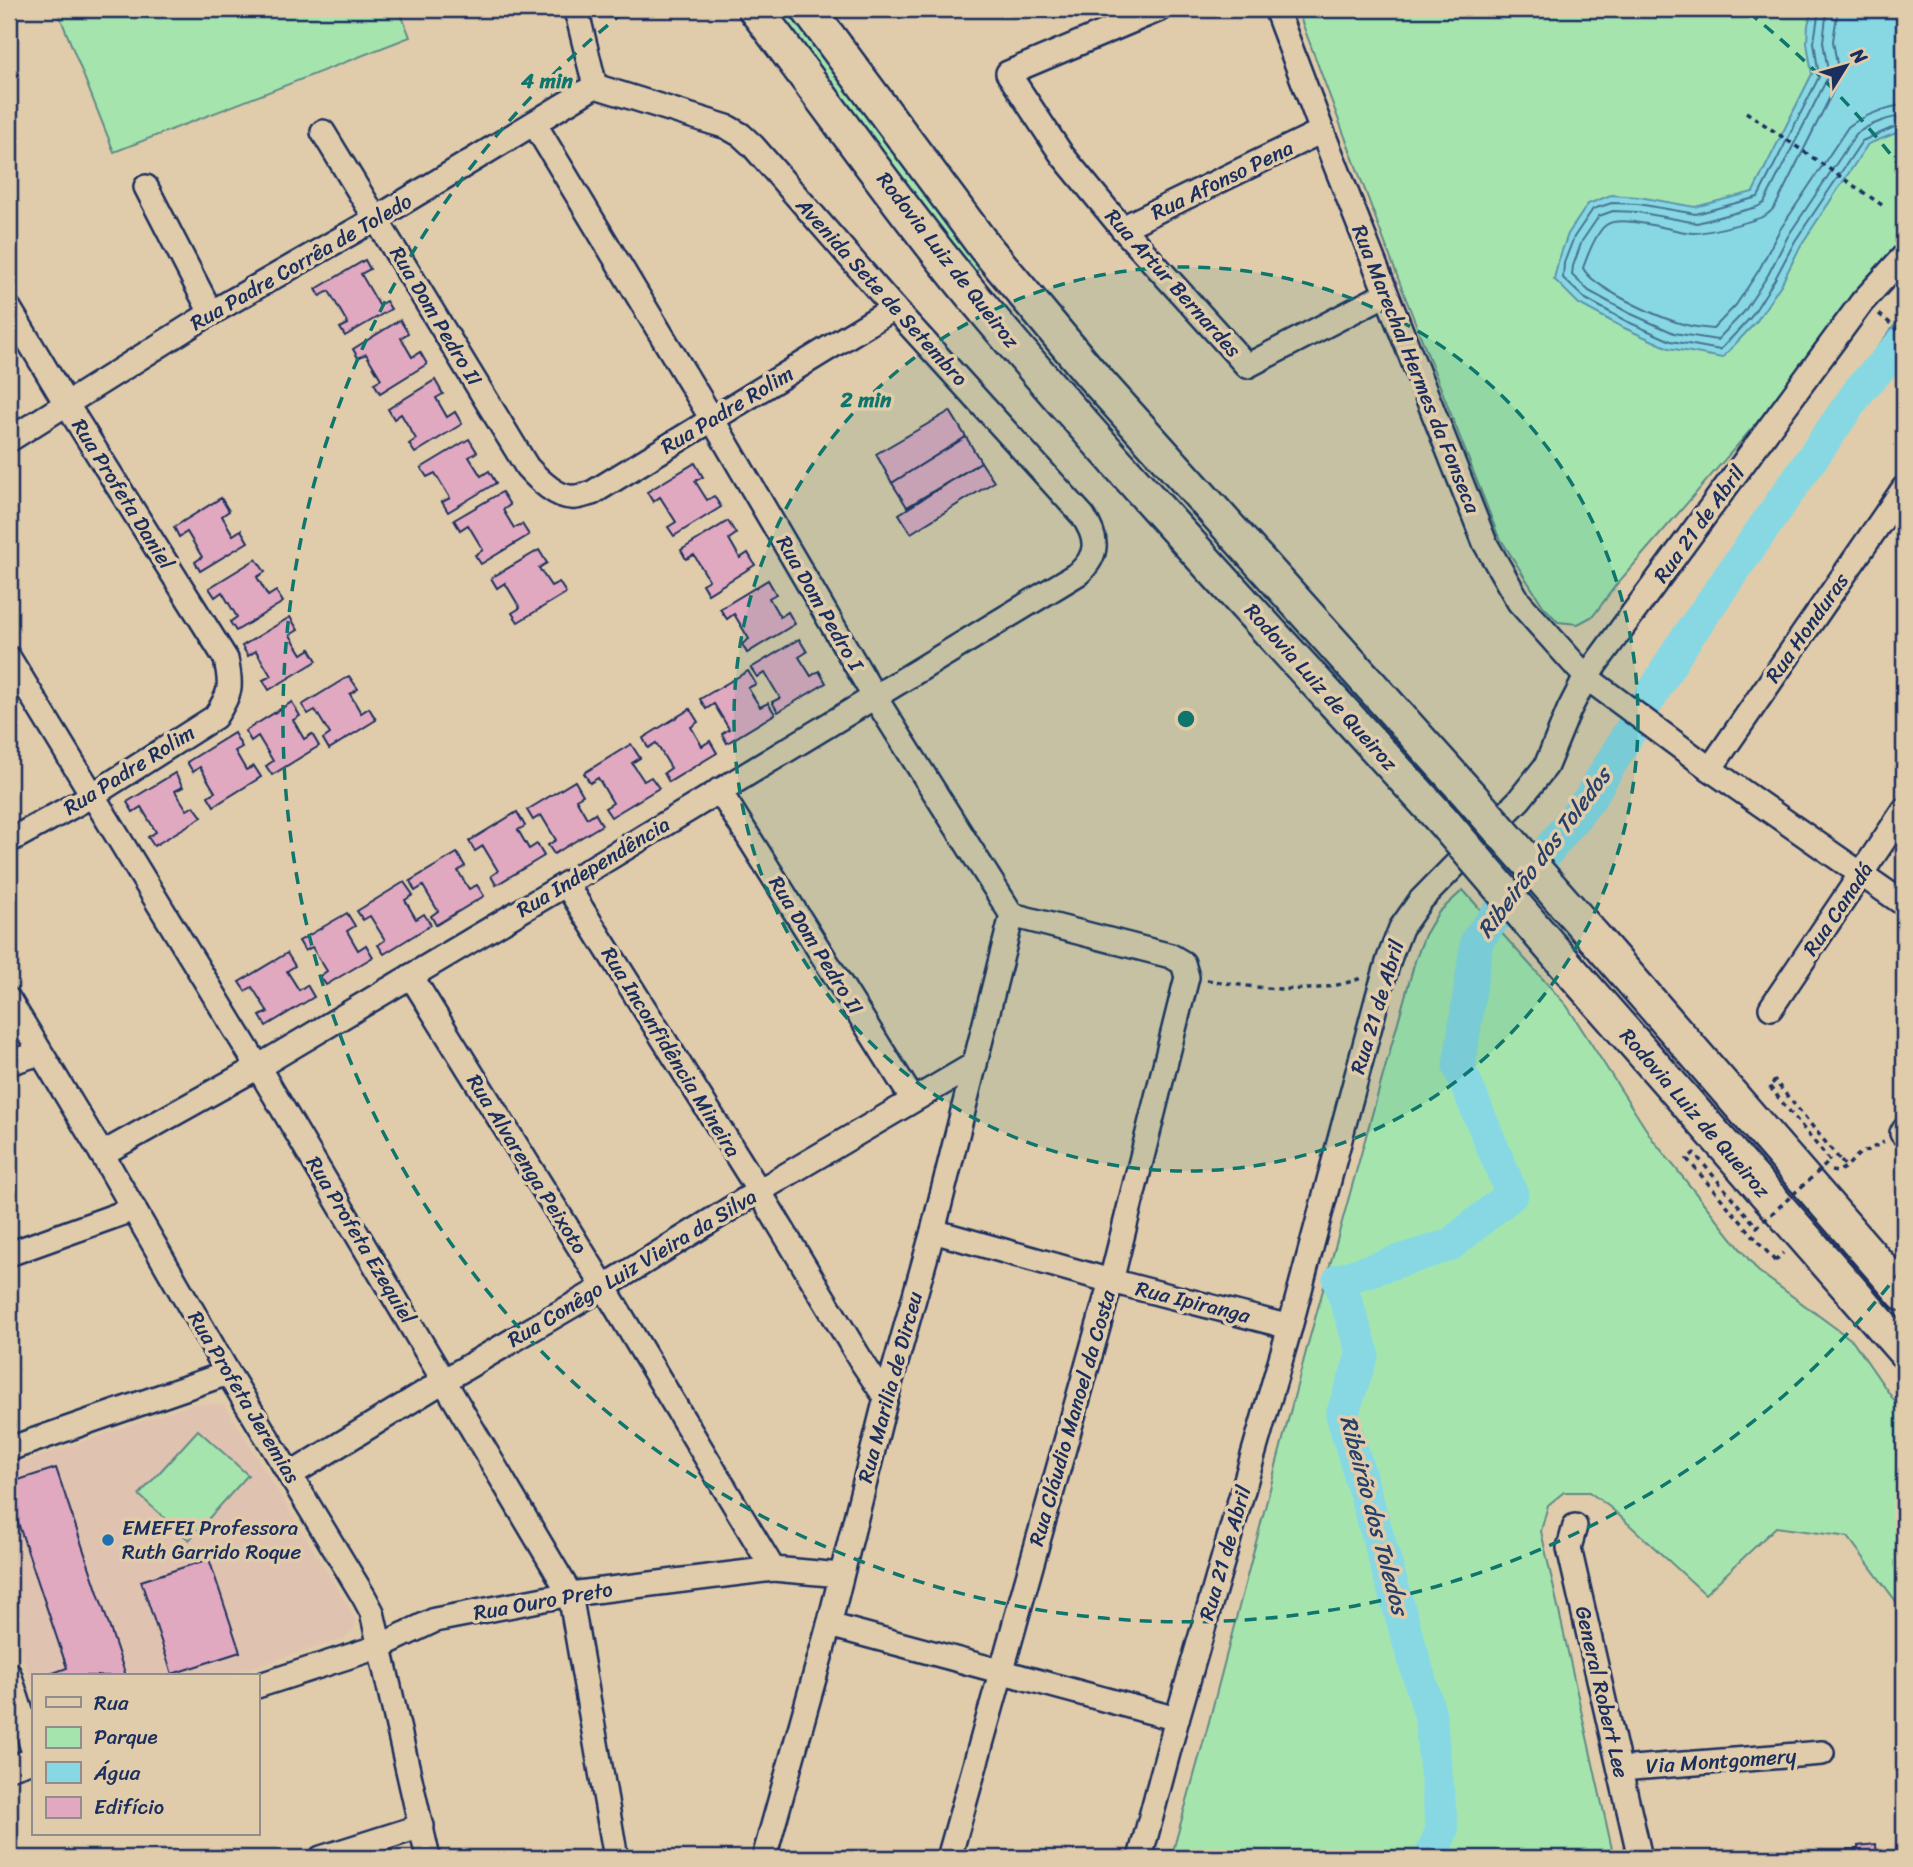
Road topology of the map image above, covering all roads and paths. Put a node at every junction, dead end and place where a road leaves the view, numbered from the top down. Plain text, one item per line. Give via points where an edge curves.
1 (574, 9) edge
2 (755, 9) edge
3 (808, 9) edge
4 (1160, 9) edge
5 (1276, 9) edge
6 (595, 86) junction
7 (1746, 112) dead end
8 (534, 124) junction
9 (1322, 131) junction
10 (323, 132) dead end
11 (146, 187) dead end
12 (1882, 205) dead end
13 (377, 218) junction
14 (1122, 229) junction
15 (1904, 256) edge
16 (1386, 294) junction
17 (894, 307) junction
18 (9, 308) edge
19 (211, 313) junction
20 (1880, 315) dead end
21 (1904, 335) edge
22 (67, 405) junction
23 (712, 419) junction
24 (9, 440) edge
25 (1904, 488) edge
26 (556, 492) joint
27 (1079, 573) joint
28 (9, 658) edge
29 (1586, 677) junction
30 (231, 682) joint
31 (874, 696) junction
32 (1710, 768) junction
33 (719, 790) junction
34 (91, 796) junction
35 (1904, 810) edge
36 (9, 841) edge
37 (1862, 874) junction
38 (566, 884) junction
39 (1904, 904) edge
40 (1012, 915) junction
41 (1385, 970) junction
42 (411, 976) junction
43 (1187, 976) junction
44 (9, 1000) edge
45 (1772, 1008) dead end
46 (40, 1053) junction
47 (9, 1063) edge
48 (975, 1064) junction
49 (258, 1067) junction
50 (913, 1100) junction
51 (1903, 1131) edge
52 (102, 1153) junction
53 (758, 1191) junction
54 (134, 1209) junction
55 (933, 1231) junction
56 (1788, 1247) dead end
57 (9, 1254) edge
58 (1111, 1281) junction
59 (604, 1287) junction
60 (1904, 1294) edge
61 (1290, 1327) junction
62 (1904, 1351) edge
63 (229, 1373) junction
64 (445, 1380) junction
65 (886, 1398) junction
66 (9, 1449) edge
67 (290, 1475) junction
68 (1575, 1526) dead end
69 (773, 1569) junction
70 (841, 1575) junction
71 (570, 1594) junction
72 (828, 1625) junction
73 (379, 1647) junction
74 (1000, 1672) junction
75 (9, 1674) edge
76 (259, 1685) edge
77 (1177, 1720) junction
78 (32, 1746) edge
79 (1822, 1753) dead end
80 (32, 1760) edge
81 (9, 1768) edge
82 (1620, 1769) junction
83 (422, 1826) junction
84 (321, 1858) edge
85 (428, 1858) edge
86 (616, 1858) edge
87 (764, 1858) edge
88 (948, 1858) edge
89 (1140, 1858) edge
90 (1640, 1858) edge

1 - 6 street
2 - 62 highway, Rodovia Luiz de Queiroz, bridge via 990,317 1442,820
3 - 60 highway, Rodovia Luiz de Queiroz, bridge via 984,246 1038,311 1471,797
4 - 14 street, Rua Artur Bernardes via 1008,73 1062,155
5 - 9 street, Rua Marechal Hermes da Fonseca
6 - 8 street, Rua Padre Corrêa de Toledo
6 - 17 street, Avenida Sete de Setembro via 741,135
7 - 12 path
8 - 13 street, Rua Padre Corrêa de Toledo
8 - 23 street, Rua Dom Pedro I
9 - 14 street, Rua Afonso Pena
9 - 16 street, Rua Marechal Hermes da Fonseca
10 - 13 street, Rua Dom Pedro II
11 - 19 street
13 - 19 street, Rua Padre Corrêa de Toledo
13 - 26 street, Rua Dom Pedro II via 527,467
14 - 16 street, Rua Artur Bernardes via 1247,366
15 - 29 street, Rua 21 de Abril via 1862,302
16 - 29 street, Rua Marechal Hermes da Fonseca via 1485,543 1519,602
17 - 23 street, Rua Padre Rolim
17 - 27 street, Avenida Sete de Setembro via 1083,516 1094,538 1094,550 1090,563
18 - 22 street, Rua Profeta Daniel
19 - 22 street, Rua Padre Corrêa de Toledo
20 - 21 path
22 - 24 street, Rua Padre Corrêa de Toledo
22 - 30 street, Rua Profeta Daniel via 226,659
23 - 26 street, Rua Padre Rolim via 592,493 573,498
23 - 31 street, Rua Dom Pedro I
25 - 32 street, Rua Honduras
27 - 31 street, Rua Independência
28 - 34 street, Rua Profeta Ezequiel
29 - 32 street, Rua Marechal Hermes da Fonseca
29 - 41 street, Rua 21 de Abril via 1546,766 1420,901 1402,928
30 - 34 street, Rua Padre Rolim via 215,717
31 - 33 street, Rua Independência
31 - 40 street, Rua Dom Pedro I
32 - 37 street
33 - 38 street, Rua Independência
33 - 50 street, Rua Dom Pedro II
34 - 36 street, Rua Padre Rolim
34 - 49 street, Rua Profeta Ezequiel
35 - 37 street, Rua Canadá
37 - 39 street
37 - 45 street, Rua Canadá
38 - 42 street, Rua Independência
38 - 53 street, Rua Inconfidência Mineira
40 - 43 street via 1171,956 1183,963
40 - 48 street, Rua Marilia de Dirceu
41 - 43 path via 1330,988 1297,990
41 - 61 street, Rua 21 de Abril
42 - 49 street, Rua Independência
42 - 59 street, Rua Alvarenga Peixoto
43 - 58 street, Rua Cláudio Manoel da Costa
44 - 46 street, Rua Profeta Jeremias
46 - 47 street
46 - 52 street, Rua Profeta Jeremias
48 - 50 street, Rua Conêgo Luiz Vieira da Silva
48 - 55 street, Rua Marilia de Dirceu
49 - 52 street, Rua Independência
49 - 64 street, Rua Profeta Ezequiel
50 - 53 street, Rua Conêgo Luiz Vieira da Silva
51 - 56 path, bridge via 1858,1155 1846,1167 1775,1081 1769,1086 1830,1161 1757,1227 1694,1153 1687,1159 1775,1261
52 - 54 street, Rua Profeta Jeremias
53 - 59 street, Rua Conêgo Luiz Vieira da Silva
53 - 65 street, Rua Inconfidência Mineira
54 - 57 street
54 - 63 street, Rua Profeta Jeremias
55 - 58 street, Rua Ipiranga
55 - 65 street, Rua Marilia de Dirceu
58 - 61 street, Rua Ipiranga
58 - 74 street, Rua Cláudio Manoel da Costa
59 - 64 street, Rua Conêgo Luiz Vieira da Silva
59 - 69 street, Rua Alvarenga Peixoto
61 - 77 street, Rua 21 de Abril
63 - 66 street
63 - 67 street, Rua Profeta Jeremias
64 - 67 street, Rua Conêgo Luiz Vieira da Silva
64 - 71 street, Rua Profeta Ezequiel
65 - 70 street, Rua Marilia de Dirceu
67 - 73 street, Rua Profeta Jeremias via 365,1597
68 - 82 street, General Robert Lee via 1569,1548
69 - 70 street, Rua Ouro Preto
69 - 71 street, Rua Ouro Preto
70 - 72 street, Rua Marilia de Dirceu
71 - 73 street, Rua Ouro Preto via 435,1620
71 - 86 street, Rua Profeta Ezequiel
72 - 74 street
72 - 87 street, Rua Marilia de Dirceu
73 - 76 street, Rua Ouro Preto
73 - 83 street, Rua Profeta Jeremias
74 - 77 street
74 - 88 street, Rua Cláudio Manoel da Costa
75 - 78 street
77 - 89 street, Rua 21 de Abril
79 - 82 street, Via Montgomery
80 - 81 street
82 - 90 street, General Robert Lee
83 - 84 street
83 - 85 street, Rua Profeta Jeremias

